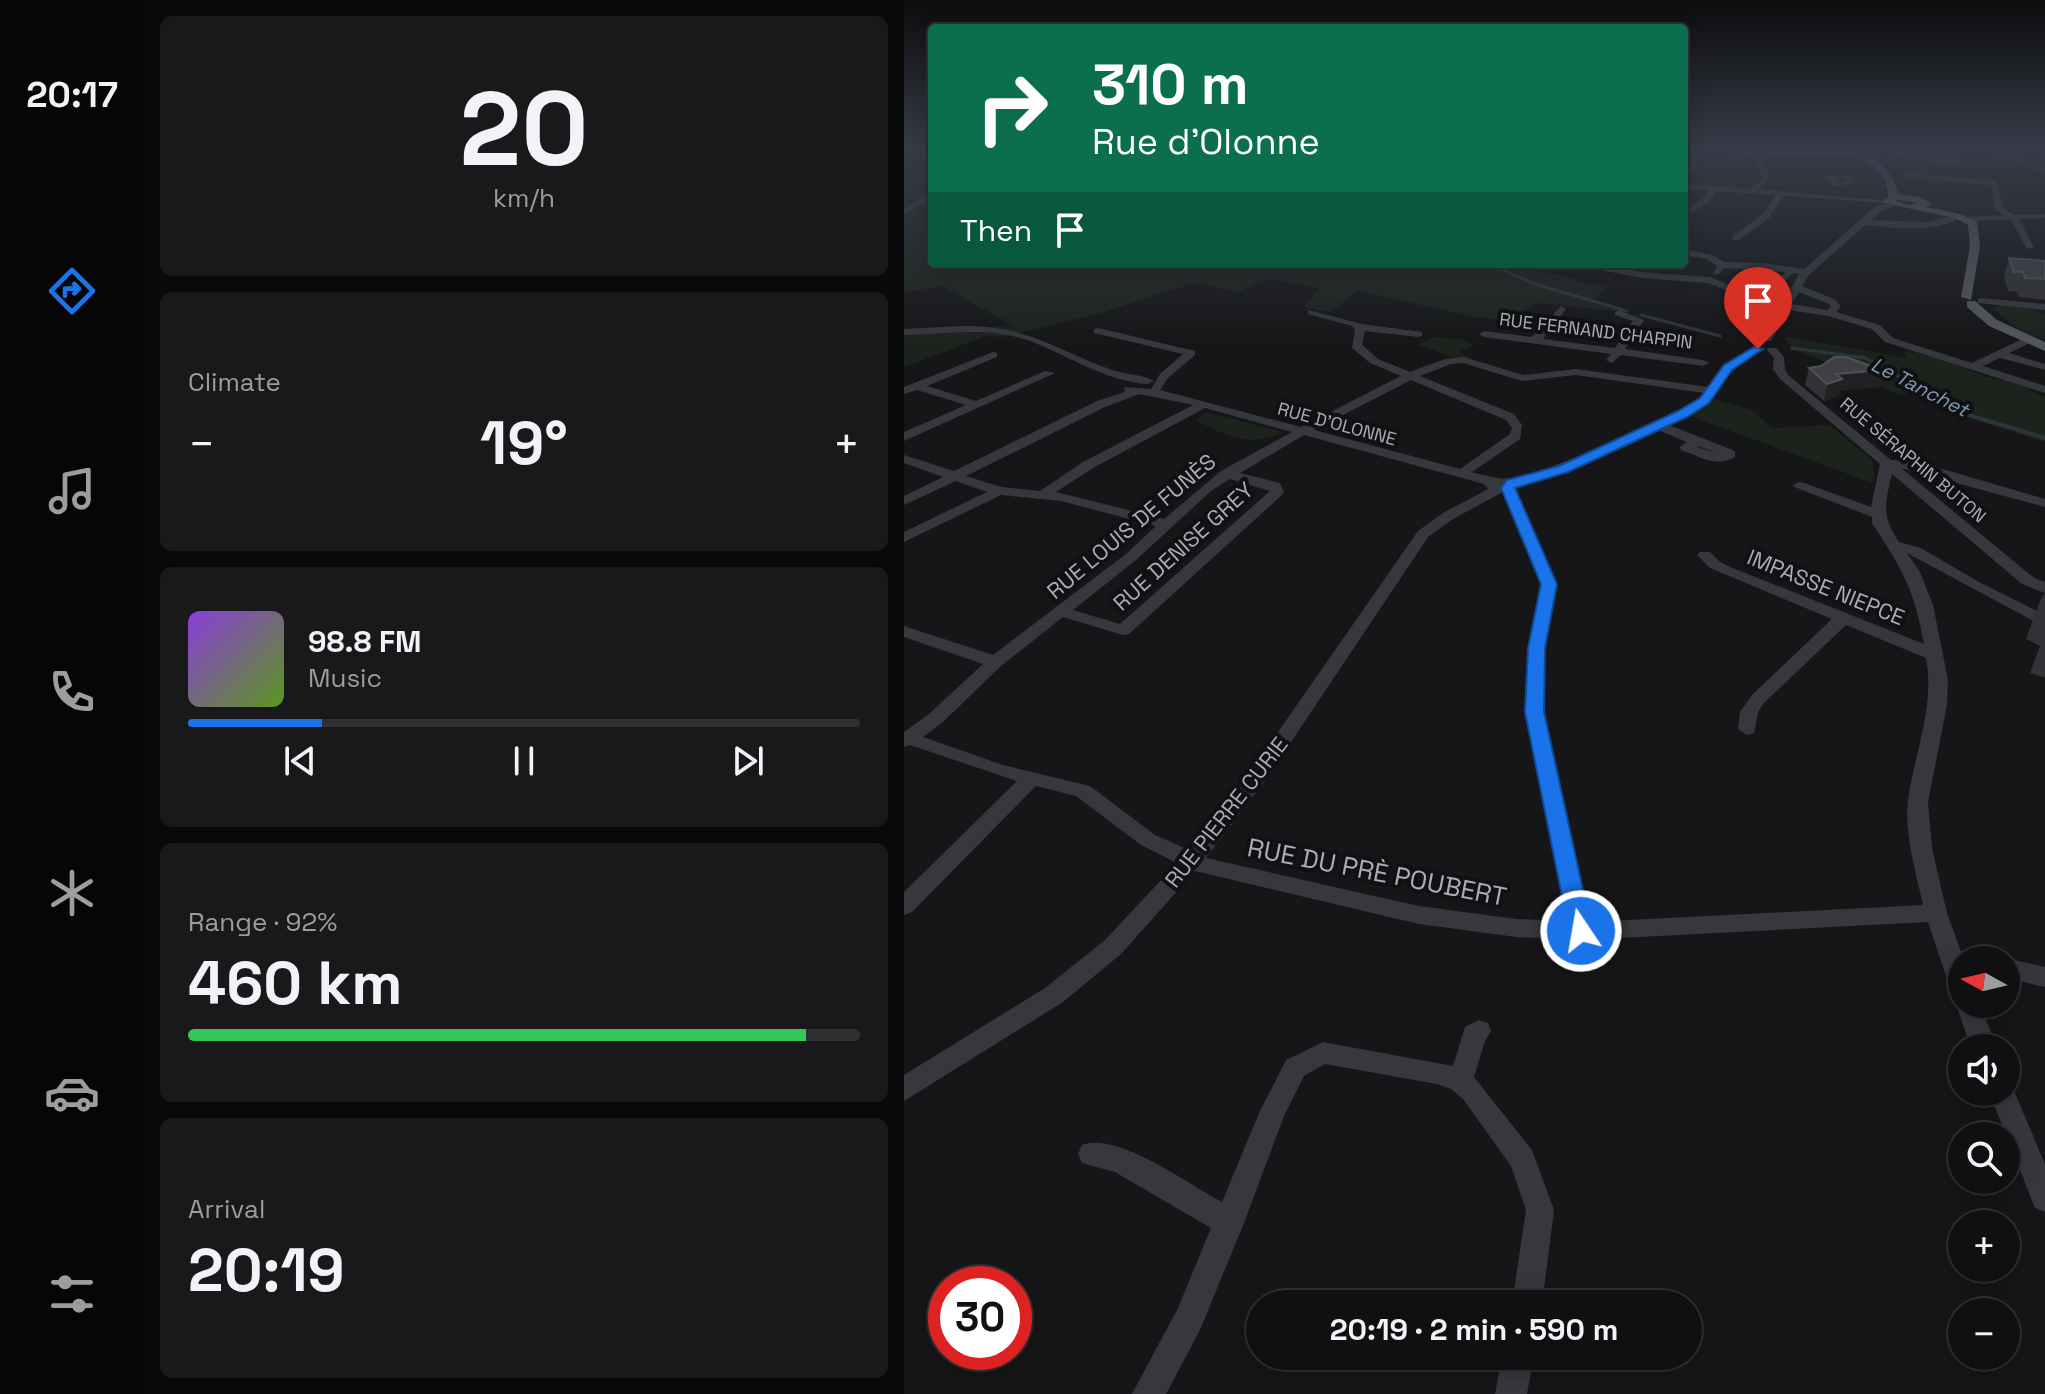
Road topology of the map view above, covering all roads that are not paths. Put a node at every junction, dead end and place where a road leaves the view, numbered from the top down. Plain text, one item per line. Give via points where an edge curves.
1 (1767, 214) edge
2 (1872, 214) edge
3 (1949, 214) edge
4 (1952, 214) edge
5 (2007, 214) edge
6 (2045, 216) edge
7 (2013, 218) junction
8 (1964, 219) junction
9 (1862, 222) junction
10 (1736, 238) dead end
11 (2030, 247) dead end
12 (1688, 253) edge
13 (1722, 265) junction
14 (1604, 268) edge
15 (1791, 270) junction
16 (1805, 272) junction
17 (1710, 280) junction
18 (1728, 287) junction
19 (1796, 287) junction
20 (1973, 301) junction
21 (1783, 307) junction
22 (2045, 307) edge
23 (1561, 309) dead end
24 (1312, 312) dead end
25 (1619, 313) dead end
26 (1829, 313) junction
27 (1359, 327) junction
28 (1098, 331) dead end
29 (904, 332) edge
30 (1418, 334) dead end
31 (1484, 334) dead end
32 (2028, 340) junction
33 (1535, 341) junction
34 (1770, 345) junction
35 (2045, 347) edge
36 (1618, 352) junction
37 (1999, 354) junction
38 (993, 355) dead end
39 (1703, 363) dead end
40 (1975, 366) junction
41 (2045, 367) edge
42 (1049, 373) dead end
43 (1601, 375) junction
44 (1410, 376) junction
45 (1145, 385) junction
46 (910, 388) edge
47 (2045, 390) edge
48 (1712, 391) junction
49 (978, 405) junction
50 (1200, 406) junction
51 (1657, 425) junction
52 (1300, 432) junction
53 (904, 437) edge
54 (1698, 441) dead end
55 (904, 459) edge
56 (1887, 464) junction
57 (1226, 474) junction
58 (1461, 474) junction
59 (958, 476) junction
60 (1902, 477) junction
61 (1503, 485) junction
62 (1799, 486) dead end
63 (1882, 486) junction
64 (999, 491) junction
65 (1041, 496) junction
66 (904, 501) edge
67 (2045, 503) edge
68 (1877, 514) junction
69 (1165, 524) junction
70 (904, 538) edge
71 (1893, 545) junction
72 (1705, 555) dead end
73 (1949, 570) junction
74 (1912, 572) junction
75 (2045, 588) edge
76 (1062, 612) junction
77 (1842, 619) junction
78 (2045, 621) edge
79 (904, 631) edge
80 (1935, 655) junction
81 (995, 662) junction
82 (1747, 729) dead end
83 (906, 740) edge
84 (1033, 777) junction
85 (1192, 861) junction
86 (904, 906) edge
87 (1936, 913) junction
88 (1581, 931) junction
89 (1954, 946) edge
90 (2020, 971) edge
91 (2045, 977) edge
92 (1479, 1031) dead end
93 (1459, 1080) junction
94 (904, 1089) edge
95 (2008, 1106) edge
96 (1092, 1154) dead end
97 (2045, 1198) edge
98 (1230, 1223) junction
99 (1529, 1290) edge
100 (1515, 1370) edge
101 (1148, 1394) edge
102 (1511, 1394) edge

1 - 10 street
2 - 9 street
3 - 8 main road
4 - 8 main road
5 - 7 street
6 - 7 street
7 - 8 street
7 - 11 street
8 - 9 street
8 - 20 main road via 1975,226
9 - 16 street
12 - 13 street
13 - 15 street
13 - 17 street
14 - 17 street
15 - 16 street
15 - 18 street via 1780,283 1742,280
16 - 19 street
17 - 18 street
18 - 21 street
19 - 21 street
19 - 26 street via 1833,302 1836,307
20 - 22 street
20 - 32 main road via 1993,323
21 - 26 street
21 - 34 street
23 - 33 street
24 - 27 street
25 - 36 street via 1639,320
26 - 40 street via 1876,327 1889,340
27 - 30 street
27 - 44 street via 1359,351
28 - 45 street via 1191,353
29 - 45 street via 1017,334
31 - 33 street, RUE FERNAND CHARPIN
32 - 35 main road
32 - 37 street
33 - 36 street, RUE FERNAND CHARPIN
34 - 48 street, RUE D'OLONNE via 1728,367
34 - 56 street, RUE SÉRAPHIN BUTON via 1784,377
36 - 39 street, RUE FERNAND CHARPIN
36 - 43 street
37 - 40 street
37 - 41 street
38 - 46 street
40 - 47 street
42 - 49 street
43 - 44 street, RUE LOUIS DE FUNÈS via 1569,371 1522,378 1458,359
43 - 48 street, RUE LOUIS DE FUNÈS
44 - 52 street, RUE LOUIS DE FUNÈS
44 - 58 street via 1502,411 1518,428 1512,441
45 - 50 street, RUE D'OLONNE
45 - 59 street
46 - 49 street
48 - 51 street, RUE D'OLONNE via 1698,405
49 - 53 street
50 - 52 street, RUE D'OLONNE
50 - 65 street
51 - 54 street
51 - 61 street, RUE D'OLONNE via 1564,469
52 - 57 street, RUE LOUIS DE FUNÈS
52 - 58 street, RUE D'OLONNE
55 - 59 street
56 - 60 street, RUE SÉRAPHIN BUTON
56 - 63 street
56 - 67 street via 1910,464
57 - 69 street, RUE LOUIS DE FUNÈS
57 - 76 street, RUE DENISE GREY via 1275,486 1277,492 1123,630
58 - 61 street, RUE D'OLONNE
59 - 64 street
59 - 66 street
60 - 63 street
60 - 75 street, RUE SÉRAPHIN BUTON via 2028,581
61 - 85 street, RUE PIERRE CURIE via 1423,534 1260,773
61 - 88 street via 1549,584 1536,648 1534,712
62 - 68 street
63 - 68 street
64 - 65 street
64 - 70 street
65 - 69 street
68 - 71 street
69 - 76 street, RUE LOUIS DE FUNÈS
71 - 73 street via 1910,548
71 - 74 street
72 - 77 street, IMPASSE NIEPCE via 1715,565
73 - 74 street
73 - 78 street
74 - 80 street
76 - 81 street, RUE LOUIS DE FUNÈS
77 - 80 street, IMPASSE NIEPCE
77 - 82 street via 1758,699
79 - 81 street
80 - 87 street via 1938,705 1918,824
81 - 83 street, RUE LOUIS DE FUNÈS
83 - 84 street, RUE DU PRÈ POUBERT
84 - 85 street, RUE DU PRÈ POUBERT via 1083,791 1148,840
84 - 86 street
85 - 88 street, RUE DU PRÈ POUBERT via 1419,915
85 - 94 street, RUE PIERRE CURIE via 1113,947 1054,995
87 - 88 street, RUE DU PRÈ POUBERT
87 - 89 street
90 - 91 street
92 - 93 street
93 - 98 street via 1323,1053 1295,1068
93 - 99 street via 1522,1159 1540,1210
95 - 97 street
96 - 98 street via 1120,1160
98 - 101 street via 1189,1319
100 - 102 street

